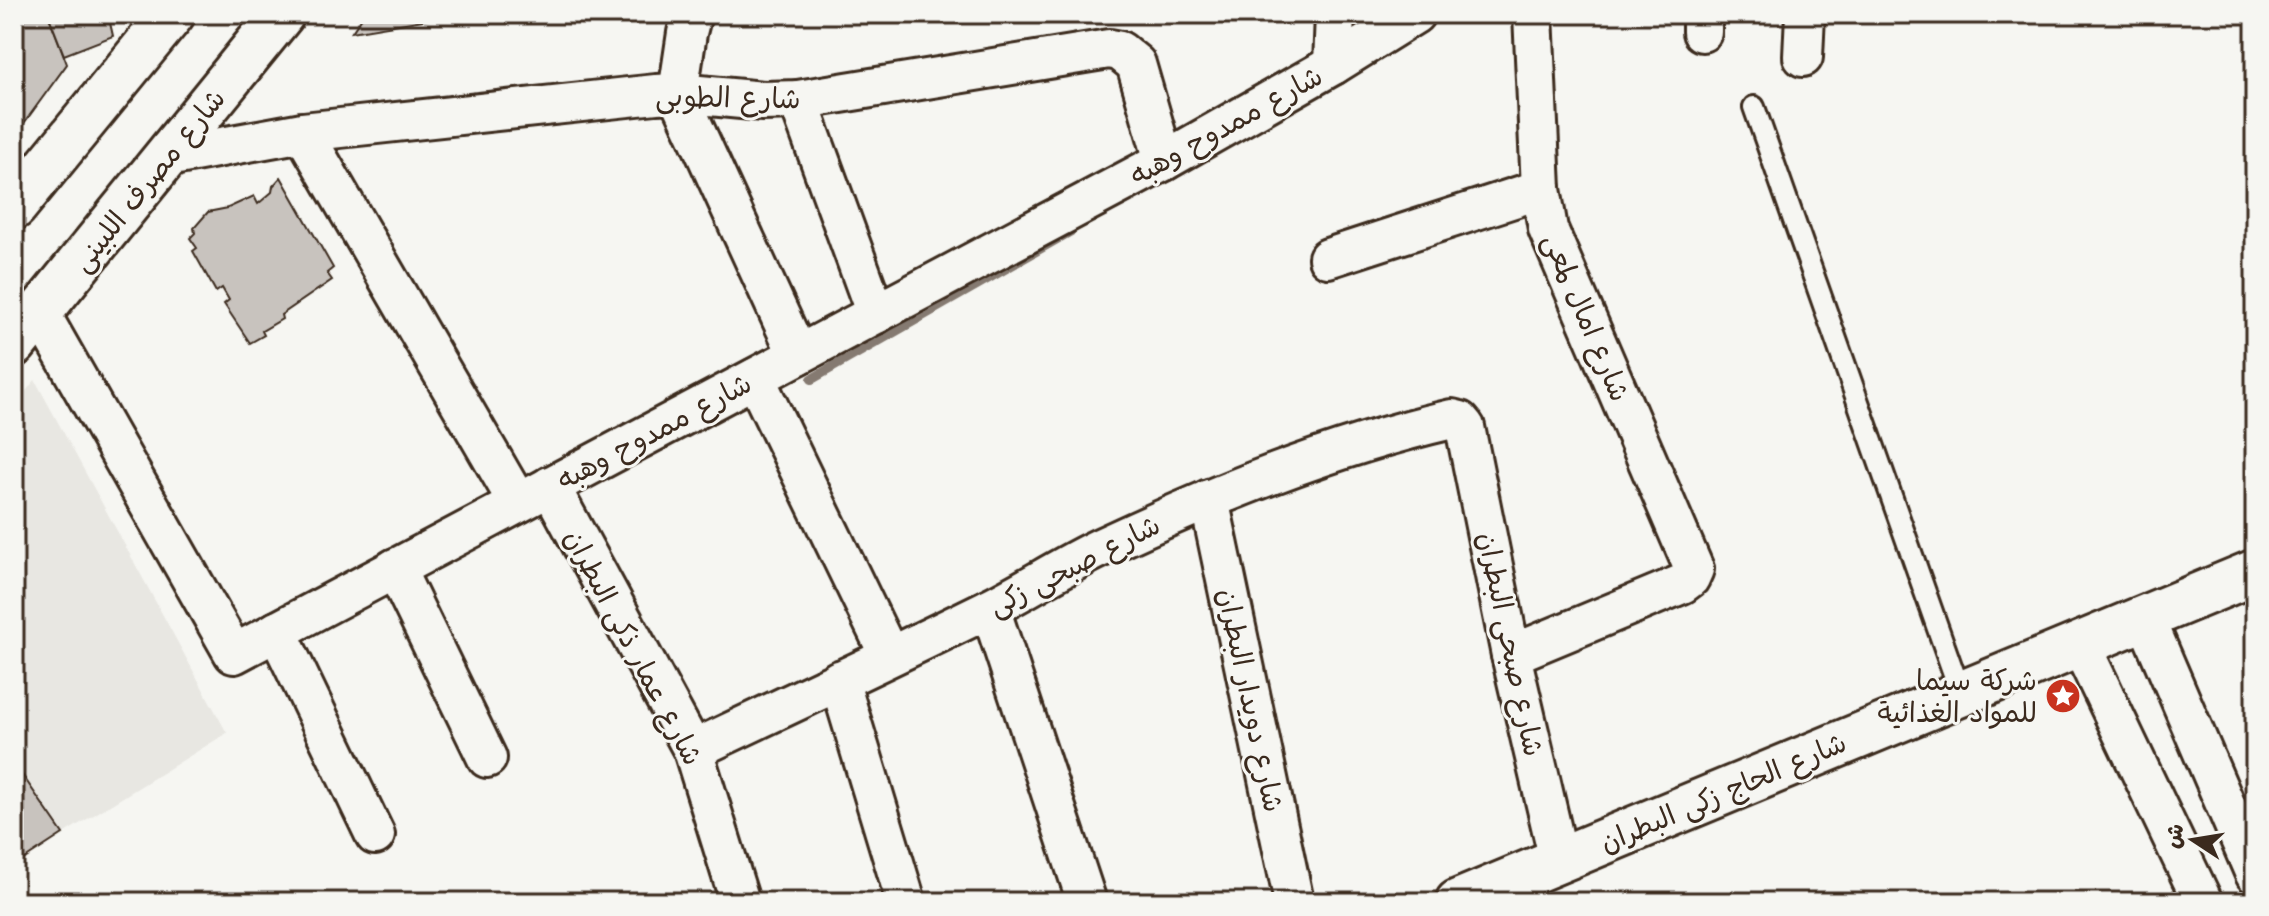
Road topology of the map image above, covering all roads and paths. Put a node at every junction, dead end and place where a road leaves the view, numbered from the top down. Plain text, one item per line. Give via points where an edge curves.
1 (172, 14) edge
2 (282, 14) edge
3 (693, 14) edge
4 (1335, 14) edge
5 (1415, 14) edge
6 (1533, 14) edge
7 (1805, 14) edge
8 (1803, 57) dead end
9 (1333, 65) junction
10 (678, 93) junction
11 (798, 100) junction
12 (1754, 107) dead end
13 (303, 132) junction
14 (167, 157) junction
15 (1164, 161) junction
16 (1541, 189) junction
17 (14, 207) edge
18 (1328, 258) dead end
19 (876, 314) junction
20 (27, 329) edge
21 (798, 355) junction
22 (755, 378) junction
23 (1465, 427) joint
24 (534, 495) junction
25 (1209, 499) junction
26 (395, 568) junction
27 (2255, 572) edge
28 (990, 608) junction
29 (2145, 617) junction
30 (277, 631) junction
31 (2080, 644) junction
32 (889, 655) junction
33 (1511, 655) junction
34 (839, 680) junction
35 (1961, 694) junction
36 (693, 750) junction
37 (487, 758) dead end
38 (375, 835) dead end
39 (1559, 860) junction
40 (2255, 874) edge
41 (740, 902) edge
42 (906, 902) edge
43 (1087, 902) edge
44 (1294, 902) edge
45 (1458, 902) edge
46 (2203, 902) edge

1 - 17 street
2 - 14 street, شارع مصرف اللبينى
3 - 10 street
4 - 9 street
5 - 9 street, شارع ممدوح وهبه
6 - 16 street, شارع امال لمعى
7 - 8 street
9 - 15 street, شارع ممدوح وهبه
10 - 11 street, شارع الطوبى
10 - 13 street, شارع الطوبى
10 - 21 street
11 - 15 street, شارع الطوبى via 1109,49 1136,64
11 - 19 street
12 - 35 lane
13 - 14 street, شارع الطوبى
13 - 24 street, شارع عمار ذكى البطران
14 - 20 street, شارع مصرف اللبينى
15 - 19 street, شارع ممدوح وهبه
16 - 18 street
16 - 33 street, شارع امال لمعى via 1548,229 1694,569 1682,584
19 - 21 street, شارع ممدوح وهبه
20 - 30 street, شارع ممدوح وهبه via 234,654
21 - 22 street, شارع ممدوح وهبه
22 - 24 street, شارع ممدوح وهبه
22 - 32 street
23 - 25 street, شارع صبحى زكى via 1452,419
23 - 33 street, شارع صبحى البطران
24 - 26 street, شارع ممدوح وهبه
24 - 36 street, شارع عمار ذكى البطران
25 - 28 street, شارع صبحى زكى
25 - 44 street, شارع دويدار البطران
26 - 30 street, شارع ممدوح وهبه
26 - 37 street
27 - 29 street, شارع الحاج زكى البطران
28 - 32 street, شارع صبحى زكى
28 - 43 street
29 - 31 street, شارع الحاج زكى البطران
29 - 40 street
30 - 38 street
31 - 35 street, شارع الحاج زكى البطران
31 - 46 street
32 - 34 street, شارع صبحى زكى
33 - 39 street, شارع صبحى البطران
34 - 36 street, شارع صبحى زكى
34 - 42 street
35 - 39 street, شارع الحاج زكى البطران
36 - 41 street, شارع عمار ذكى البطران
39 - 45 street, شارع الحاج زكى البطران

